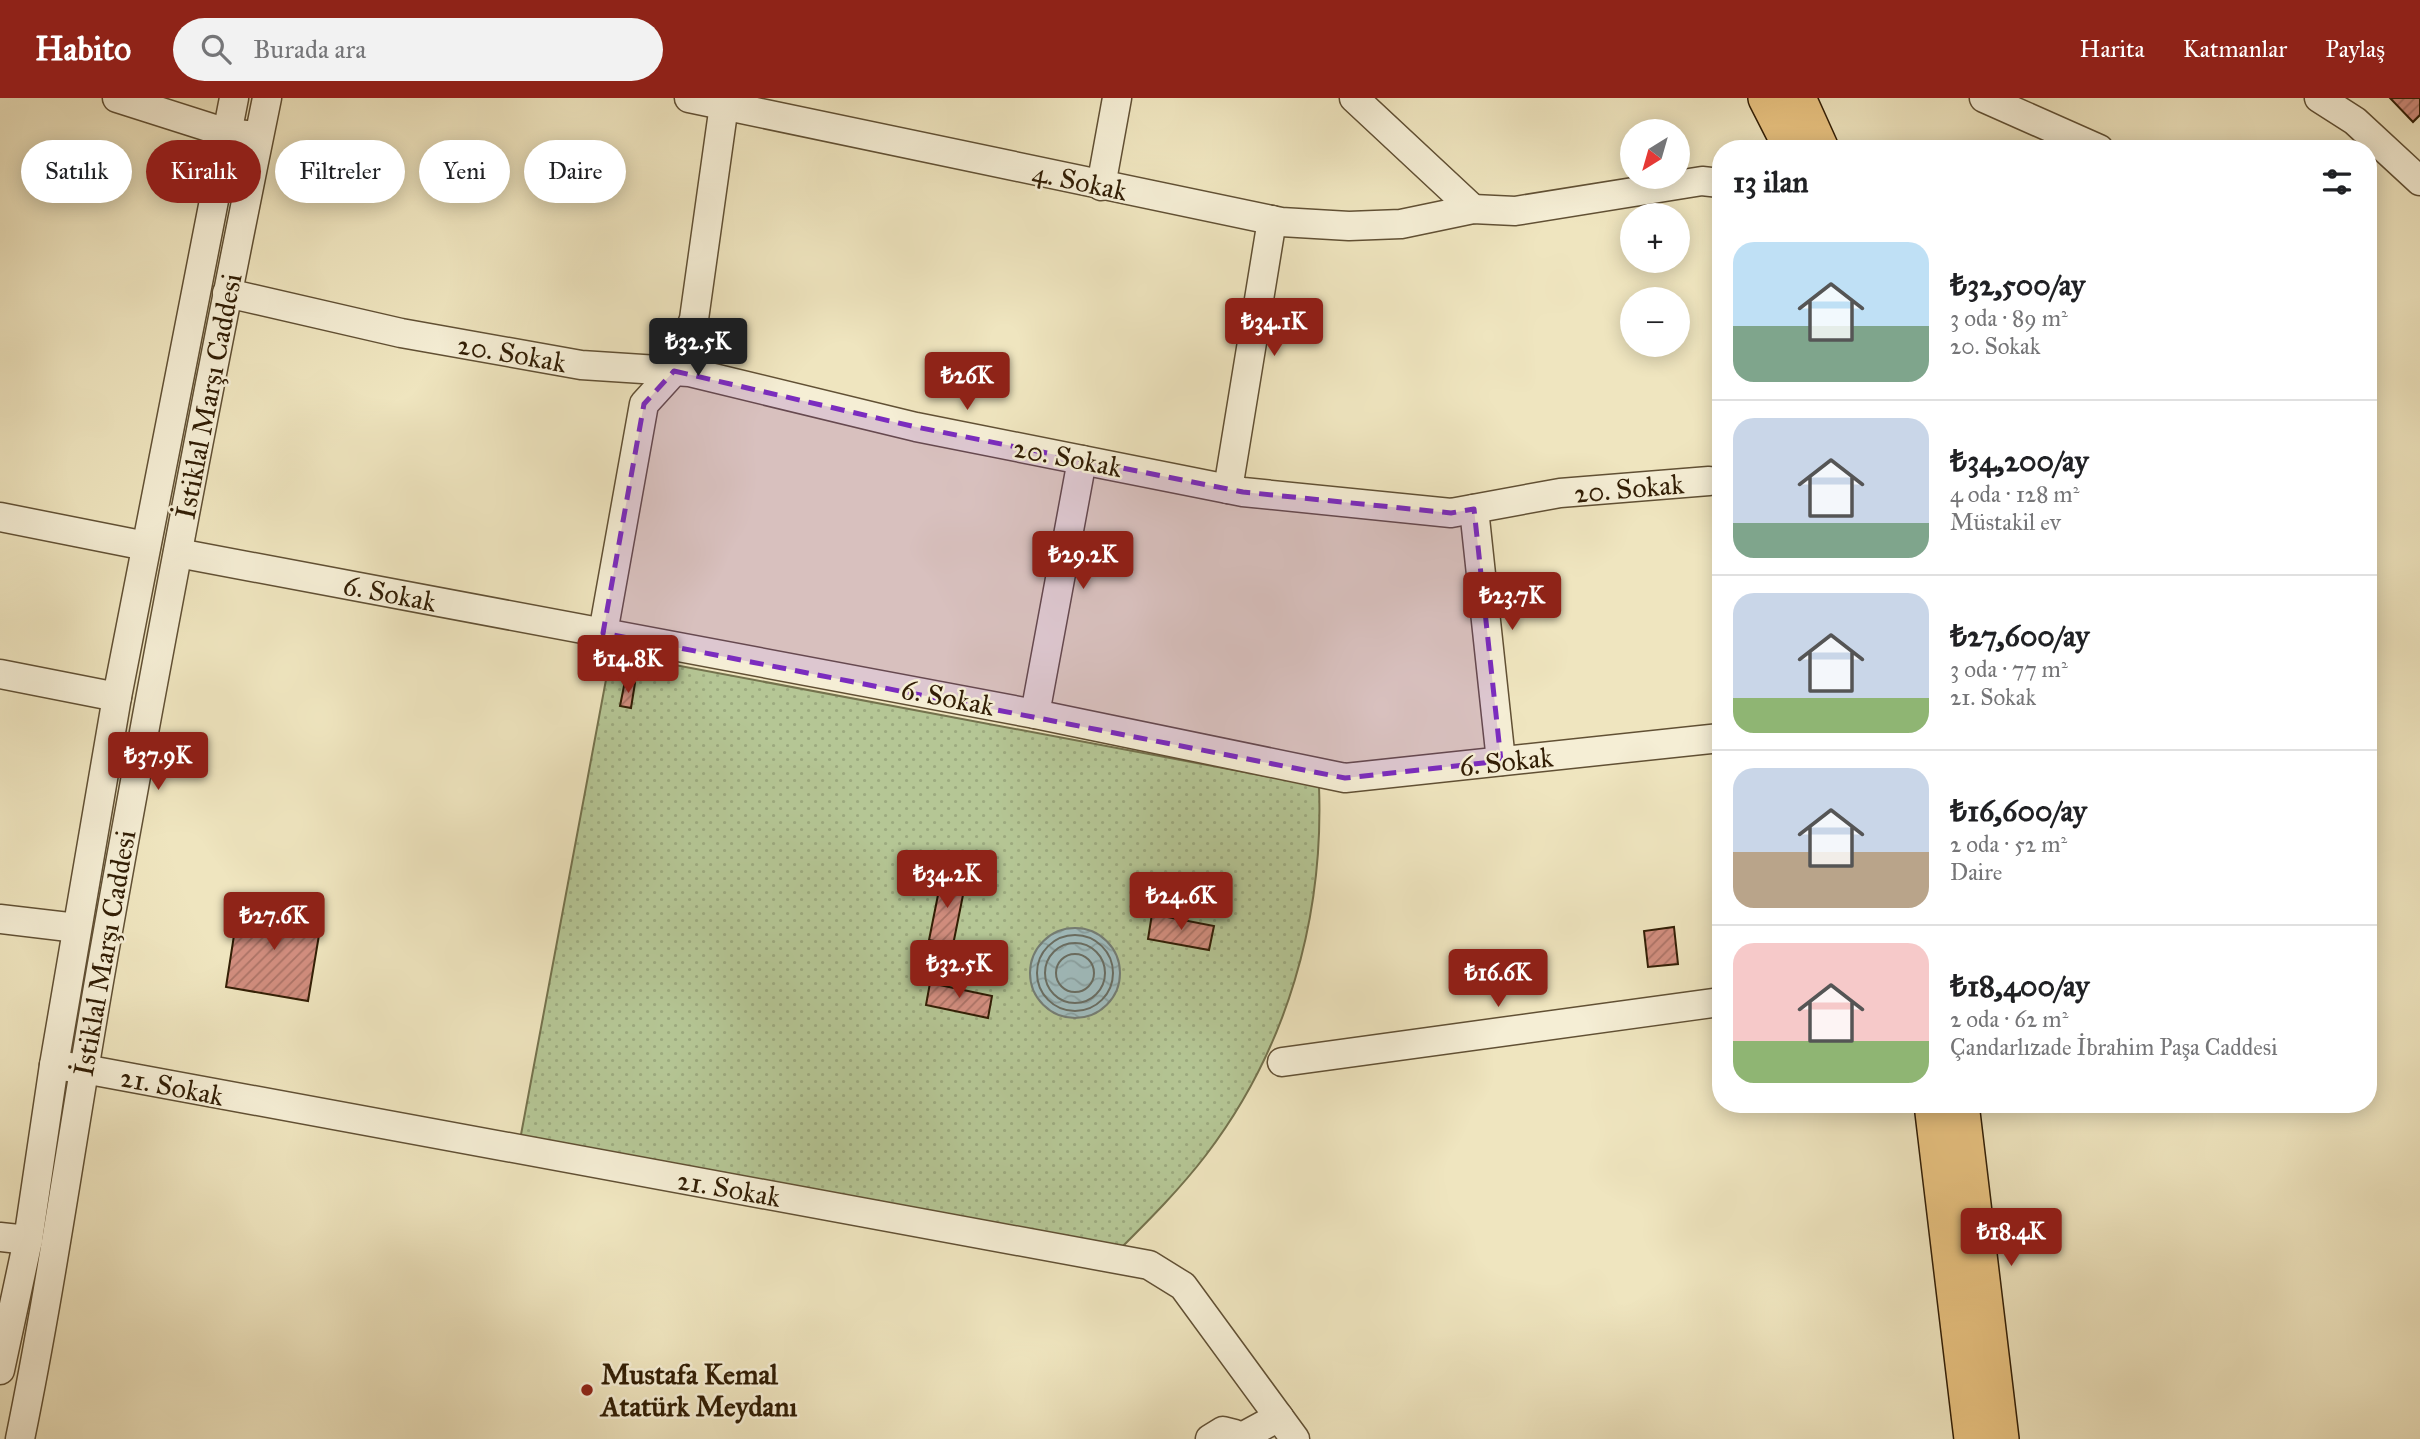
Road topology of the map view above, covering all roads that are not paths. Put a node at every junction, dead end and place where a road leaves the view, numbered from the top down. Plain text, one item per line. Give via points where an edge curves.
1 (117, 98) edge
2 (234, 98) edge
3 (267, 98) edge
4 (689, 98) edge
5 (1117, 98) edge
6 (1354, 98) edge
7 (1766, 98) edge
8 (1798, 98) edge
9 (1984, 98) edge
10 (2319, 98) edge
11 (724, 105) junction
12 (227, 133) junction
13 (259, 137) junction
14 (1787, 140) edge
15 (1817, 140) edge
16 (2079, 140) edge
17 (2376, 140) edge
18 (2377, 141) edge
19 (2420, 181) edge
20 (1712, 182) edge
21 (1101, 186) junction
22 (1473, 209) junction
23 (1272, 220) junction
24 (227, 293) junction
25 (674, 371) junction
26 (1082, 460) junction
27 (1709, 481) dead end
28 (1228, 489) junction
29 (1474, 509) junction
30 (0, 517) edge
31 (146, 546) junction
32 (178, 553) junction
33 (603, 633) junction
34 (0, 674) edge
35 (117, 697) junction
36 (1035, 714) junction
37 (1712, 739) edge
38 (1501, 761) junction
39 (0, 919) edge
40 (77, 928) junction
41 (1712, 1003) edge
42 (1282, 1062) dead end
43 (54, 1066) junction
44 (84, 1069) junction
45 (1933, 1113) edge
46 (1962, 1113) edge
47 (0, 1237) edge
48 (28, 1240) junction
49 (0, 1370) edge
50 (1287, 1428) edge
51 (20, 1439) edge
52 (1210, 1439) edge
53 (1240, 1439) edge
54 (1972, 1439) edge
55 (2001, 1439) edge

1 - 12 street
2 - 12 street, İstiklal Marşı Caddesi
3 - 13 street, İstiklal Marşı Caddesi
4 - 11 street, 4. Sokak
5 - 21 street
6 - 22 street
7 - 14 main road
8 - 15 main road
9 - 16 street
10 - 17 street
11 - 21 street, 4. Sokak
11 - 25 street via 694,319
12 - 13 street
12 - 31 street, İstiklal Marşı Caddesi
13 - 24 street, İstiklal Marşı Caddesi
18 - 19 street
20 - 22 street, 4. Sokak via 1516,211
21 - 23 street, 4. Sokak
22 - 23 street, 4. Sokak via 1401,224 1349,226
23 - 28 street
24 - 25 street, 20. Sokak via 517,354 581,365
24 - 32 street, İstiklal Marşı Caddesi
25 - 26 street, 20. Sokak
25 - 33 street via 644,404
26 - 28 street, 20. Sokak
26 - 36 street
27 - 29 street, 20. Sokak via 1560,493
28 - 29 street, 20. Sokak via 1451,513
29 - 38 street
30 - 31 street
31 - 35 street, İstiklal Marşı Caddesi
32 - 33 street, 6. Sokak
32 - 44 street, İstiklal Marşı Caddesi
33 - 36 street, 6. Sokak
34 - 35 street
35 - 40 street, İstiklal Marşı Caddesi
36 - 38 street, 6. Sokak via 1345,778
37 - 38 street, 6. Sokak
39 - 40 street
40 - 43 street, İstiklal Marşı Caddesi
41 - 42 street
43 - 44 street, 21. Sokak
43 - 48 street, İstiklal Marşı Caddesi
44 - 50 street, 21. Sokak via 1149,1265 1183,1286
44 - 51 street, İstiklal Marşı Caddesi
45 - 54 main road
46 - 55 main road
47 - 48 street
48 - 49 street, İstiklal Marşı Caddesi
50 - 53 street
52 - 53 street via 1223,1431

